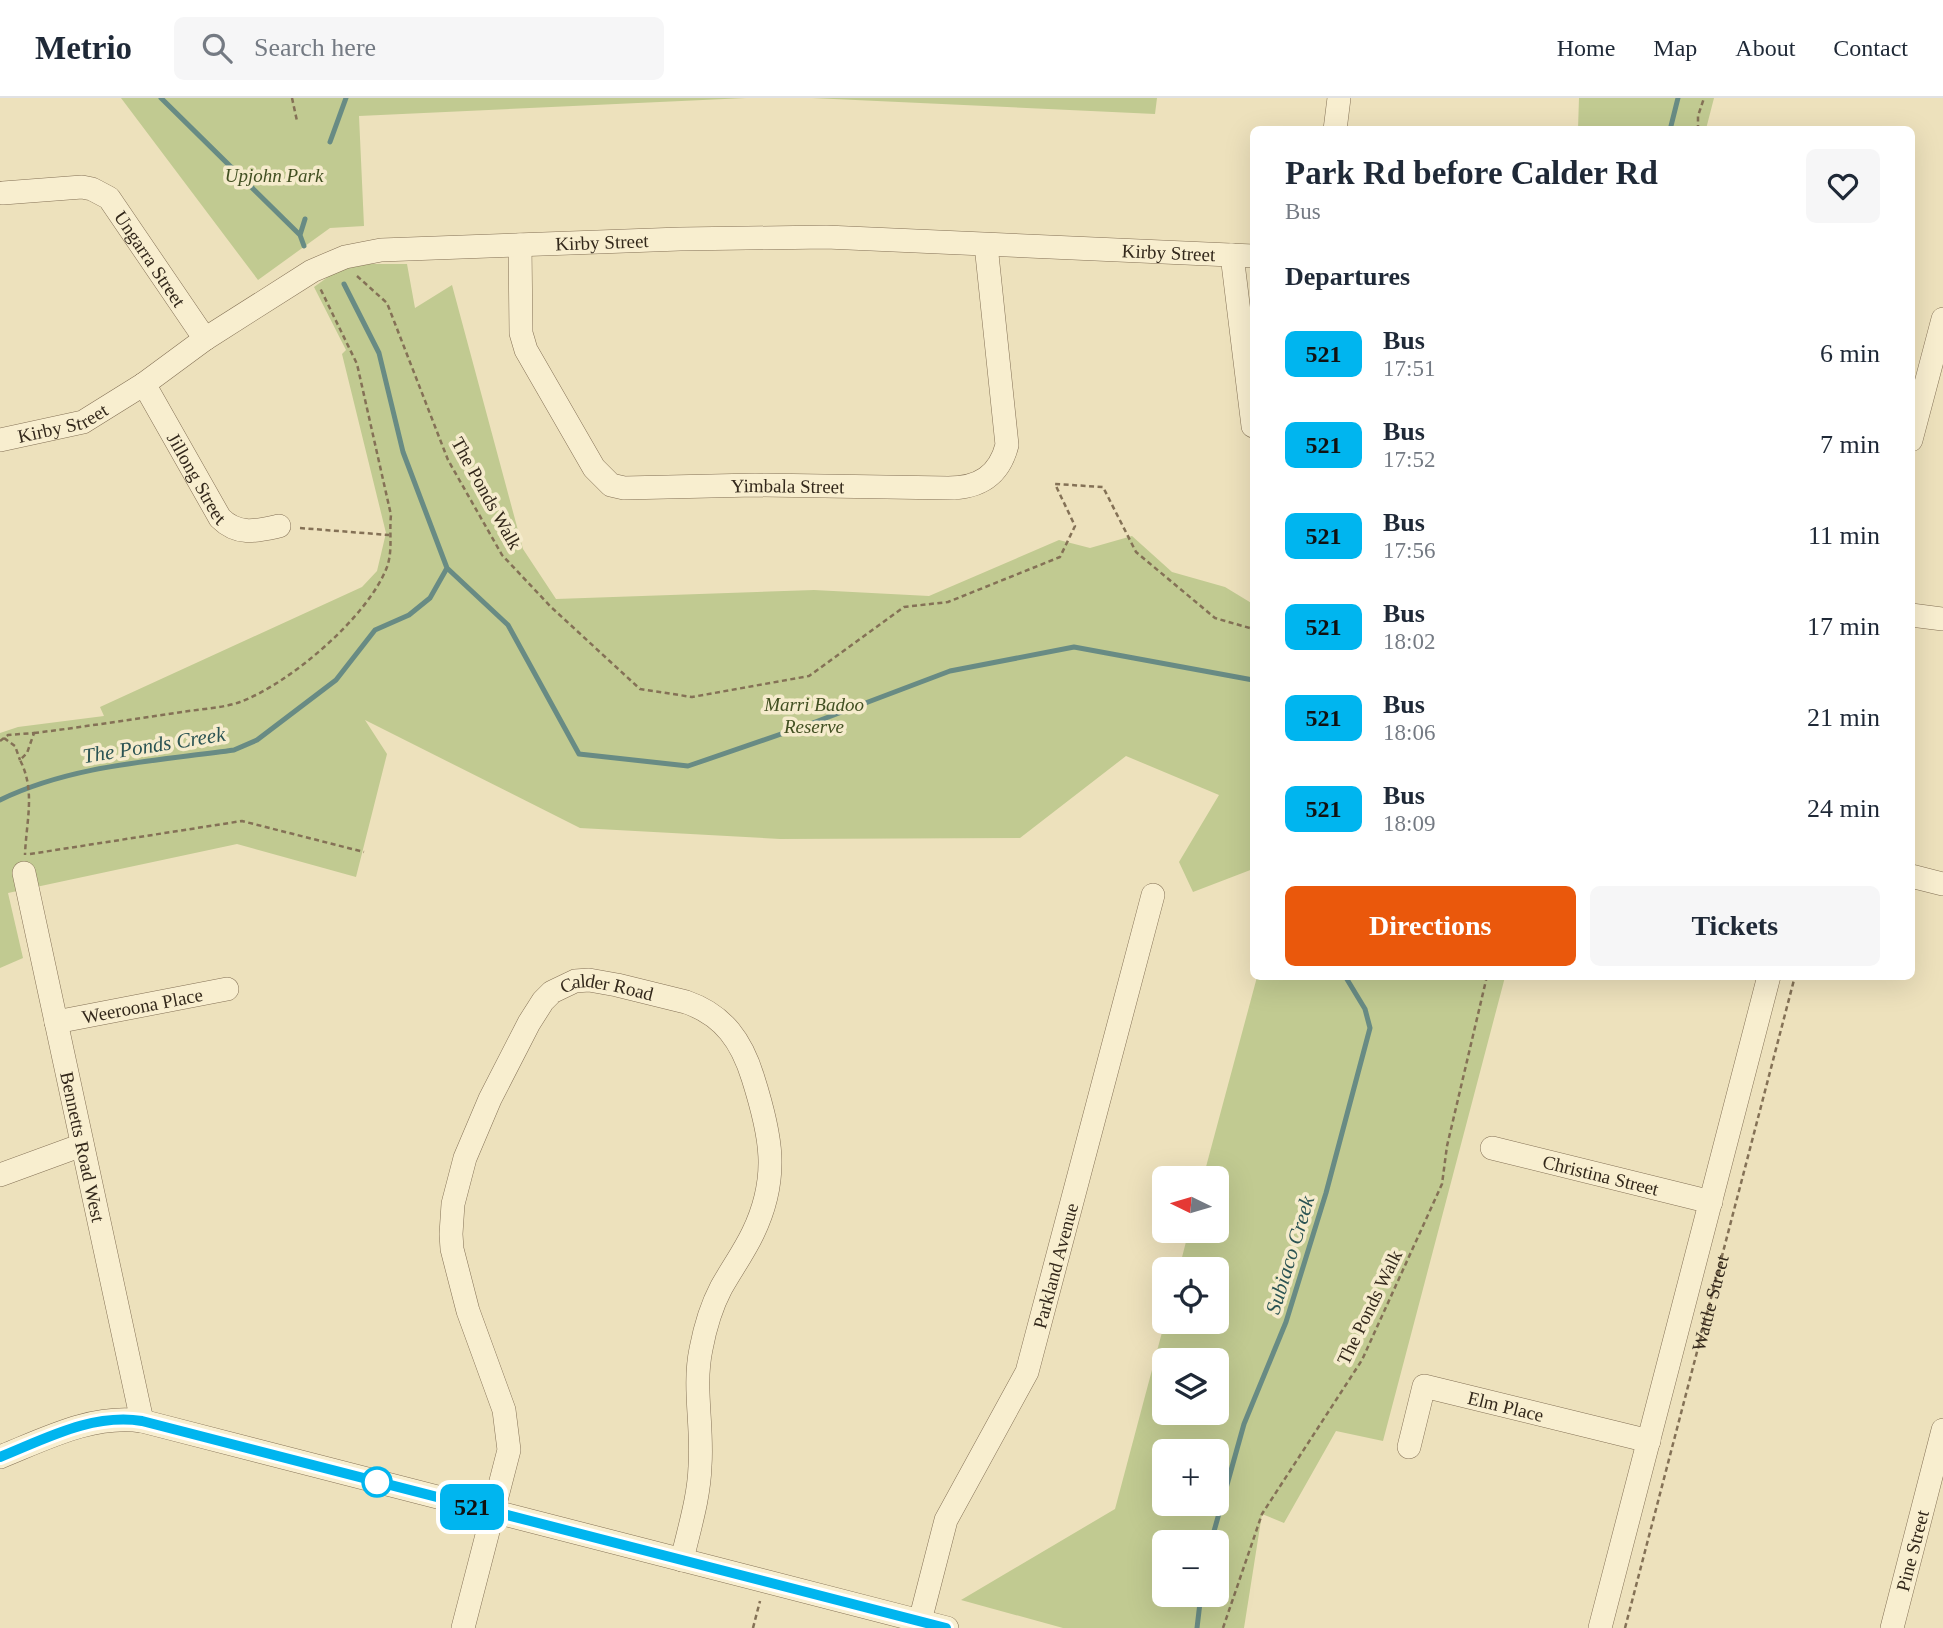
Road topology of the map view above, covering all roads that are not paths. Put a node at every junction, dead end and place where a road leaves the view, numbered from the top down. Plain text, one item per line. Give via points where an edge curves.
1 (1339, 98) edge
2 (1336, 126) edge
3 (3, 194) dead end
4 (986, 244) junction
5 (520, 245) junction
6 (1242, 256) edge
7 (1943, 319) edge
8 (205, 339) junction
9 (1250, 380) edge
10 (144, 384) junction
11 (1915, 425) edge
12 (0, 440) edge
13 (279, 526) road end
14 (1915, 616) edge
15 (1943, 619) edge
16 (22, 863) road end
17 (1915, 877) edge
18 (1943, 884) edge
19 (1153, 895) dead end
20 (1768, 980) edge
21 (227, 989) dead end
22 (56, 1022) junction
23 (82, 1145) junction
24 (1492, 1148) dead end
25 (0, 1175) edge
26 (1711, 1202) junction
27 (142, 1421) junction
28 (1943, 1430) edge
29 (1649, 1441) junction
30 (1409, 1447) dead end
31 (0, 1457) edge
32 (493, 1512) junction
33 (682, 1560) junction
34 (920, 1621) junction
35 (463, 1628) edge
36 (947, 1628) edge
37 (1600, 1628) edge
38 (1892, 1628) edge

1 - 2 street
3 - 8 street, Ungarra Street via 82,187 110,198
4 - 5 street, Kirby Street via 826,237
4 - 5 street, Yimbala Street via 1007,444 996,471 970,486 948,488 611,485 594,468 526,350 521,333
4 - 6 street, Kirby Street
5 - 8 street, Kirby Street via 381,250 345,257 303,276
6 - 9 street
7 - 11 street
8 - 10 street, Kirby Street
10 - 12 street, Kirby Street via 83,422
10 - 13 street, Jillong Street via 220,518 228,526 250,533
14 - 15 street
16 - 22 street, Bennetts Road West
17 - 18 street
19 - 34 street, Parkland Avenue via 1027,1372 946,1520
20 - 26 street, Wattle Street
21 - 22 street, Weeroona Place
22 - 23 street, Bennetts Road West
23 - 25 street
23 - 27 street, Bennetts Road West
24 - 26 street, Christina Street
26 - 29 street, Wattle Street
27 - 31 street via 102,1420
27 - 32 street
28 - 38 street, Pine Street
29 - 30 street, Elm Place via 1424,1386
29 - 37 street, Wattle Street
32 - 33 street
32 - 33 street, Calder Road via 509,1450 504,1410 455,1263 451,1234 457,1188 490,1099 543,1001 575,981 617,985 698,1006 731,1030 748,1061 769,1137 765,1202 752,1236 715,1300 701,1351 700,1471
32 - 35 street, Calder Road
33 - 34 street
34 - 36 street

